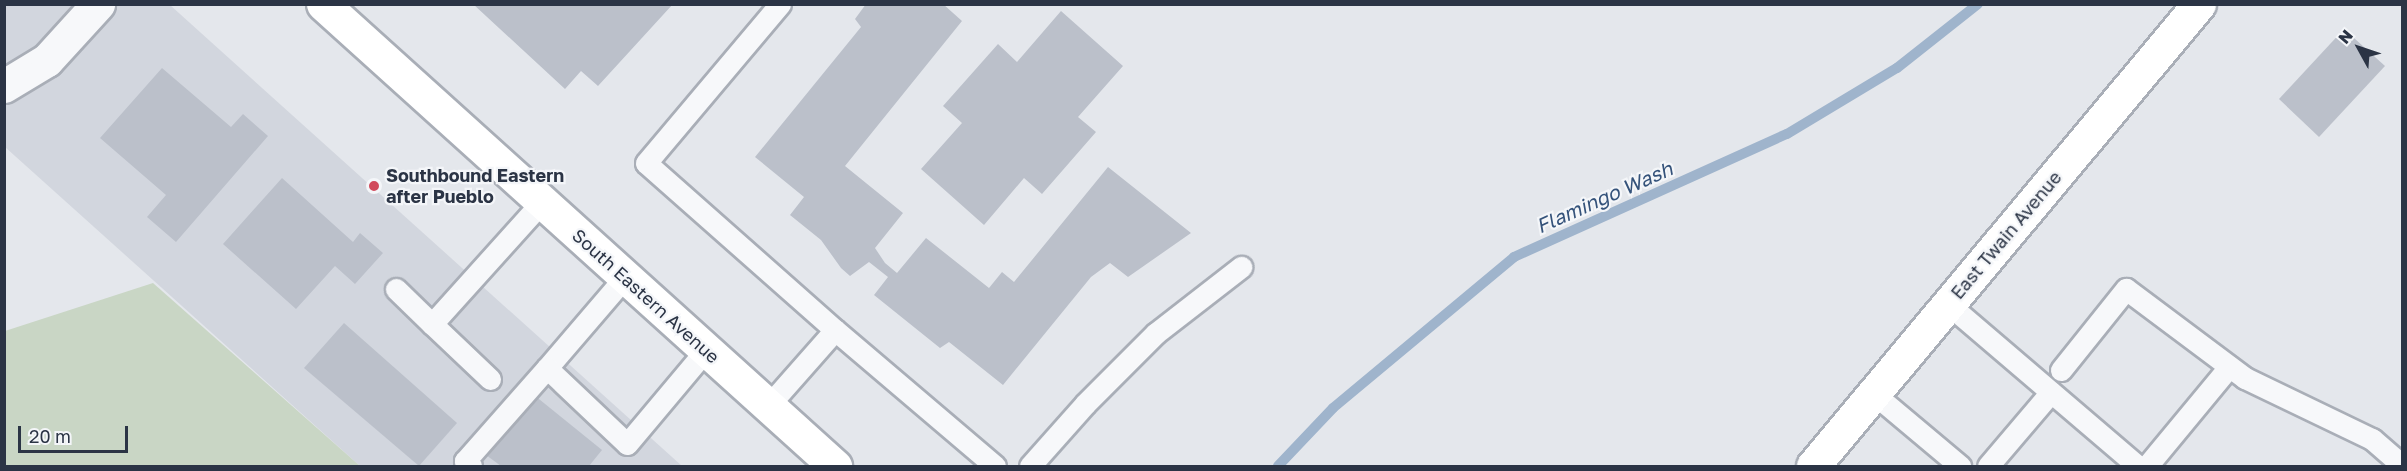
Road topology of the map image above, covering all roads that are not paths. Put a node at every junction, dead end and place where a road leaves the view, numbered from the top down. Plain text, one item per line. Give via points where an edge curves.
1 (98, 4) edge
2 (323, 4) edge
3 (780, 4) edge
4 (2199, 4) edge
5 (4, 86) edge
6 (542, 202) junction
7 (1241, 267) dead end
8 (625, 277) junction
9 (396, 289) dead end
10 (1948, 304) junction
11 (432, 324) junction
12 (835, 330) junction
13 (706, 350) junction
14 (2229, 367) junction
15 (547, 368) junction
16 (2061, 369) dead end
17 (490, 379) dead end
18 (2051, 392) junction
19 (1873, 393) junction
20 (768, 406) junction
21 (2403, 465) edge
22 (471, 466) edge
23 (835, 466) edge
24 (995, 466) edge
25 (1030, 466) edge
26 (1813, 466) edge
27 (1960, 466) edge
28 (1988, 466) edge
29 (2138, 466) edge
30 (2148, 466) edge

1 - 5 street via 47,60
2 - 6 main road, South Eastern Avenue
3 - 12 lane via 646,164
4 - 10 main road, East Twain Avenue
6 - 8 main road, South Eastern Avenue
6 - 11 lane
7 - 25 lane via 1156,333
8 - 13 main road, South Eastern Avenue
8 - 15 lane
9 - 11 lane
10 - 18 lane
10 - 19 main road, East Twain Avenue
11 - 17 lane
12 - 20 lane
12 - 24 lane
13 - 15 lane via 627,444
13 - 20 main road, South Eastern Avenue
14 - 16 lane via 2126,289
14 - 21 lane via 2372,439
14 - 30 lane
15 - 22 lane via 465,461
18 - 28 lane
18 - 29 lane
19 - 26 main road, East Twain Avenue
19 - 27 lane
20 - 23 main road, South Eastern Avenue

